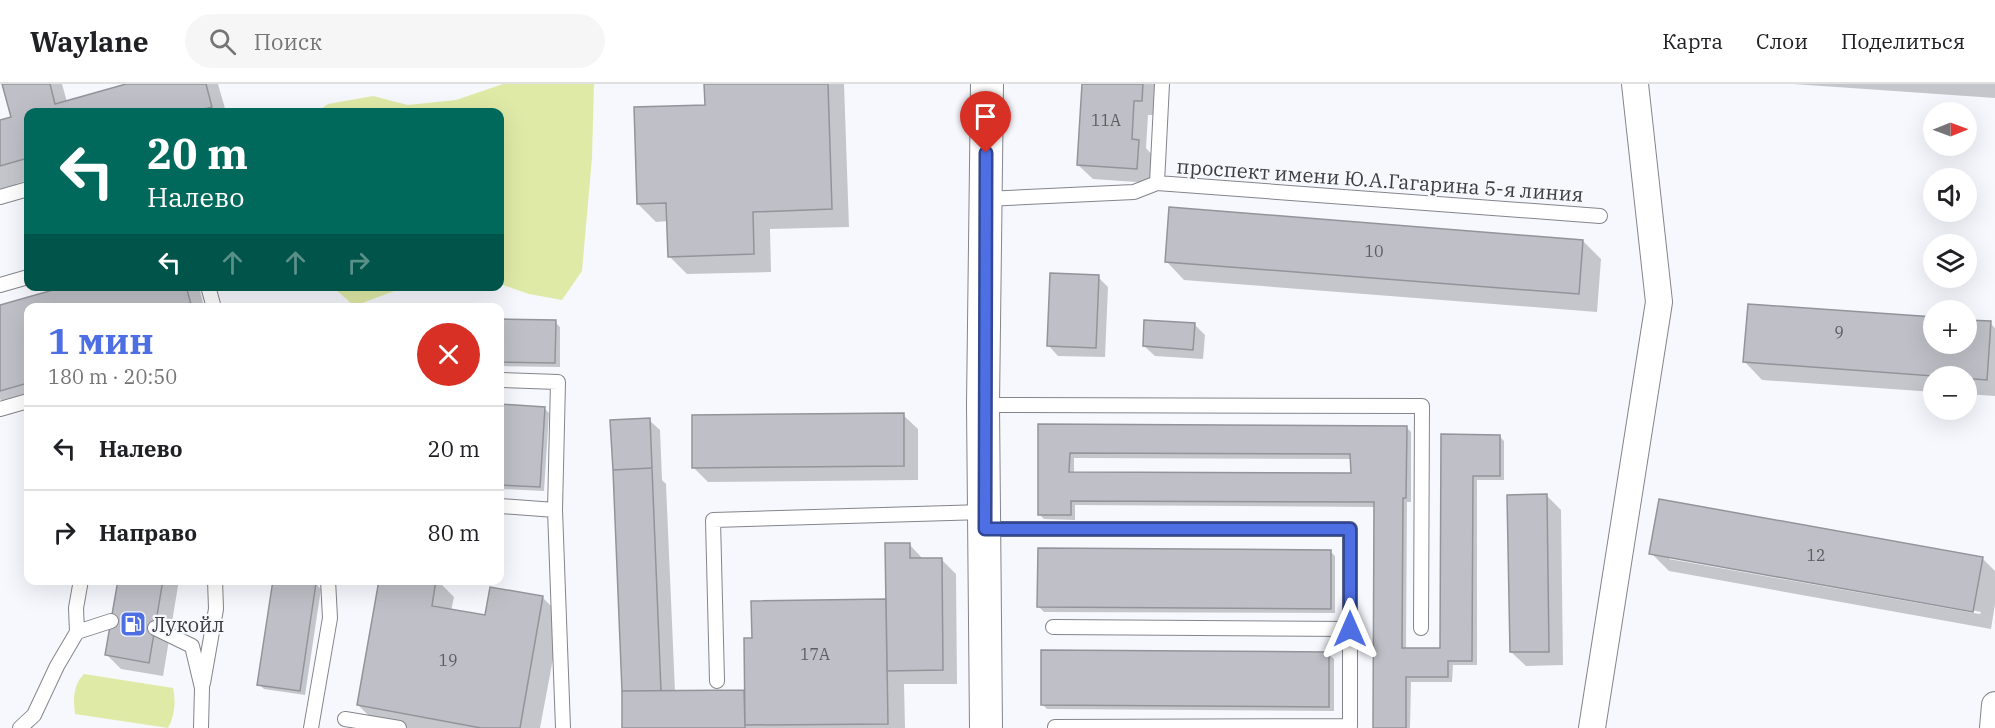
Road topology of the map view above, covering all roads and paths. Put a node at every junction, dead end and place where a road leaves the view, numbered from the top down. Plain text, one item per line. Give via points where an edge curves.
1 (987, 84) edge
2 (1162, 84) edge
3 (1635, 84) edge
4 (1157, 183) junction
5 (24, 190) edge
6 (0, 197) edge
7 (985, 199) junction
8 (1600, 216) dead end
9 (24, 278) edge
10 (0, 285) edge
11 (504, 380) edge
12 (24, 402) edge
13 (983, 405) junction
14 (0, 409) edge
15 (504, 506) edge
16 (555, 510) junction
17 (984, 521) junction
18 (80, 585) edge
19 (215, 585) edge
20 (328, 585) edge
21 (111, 621) dead end
22 (1053, 627) dead end
23 (155, 628) dead end
24 (1421, 628) dead end
25 (1350, 629) junction
26 (77, 632) junction
27 (717, 681) dead end
28 (202, 688) junction
29 (1995, 705) edge
30 (345, 719) dead end
31 (1055, 727) edge
32 (20, 728) edge
33 (201, 728) edge
34 (311, 728) edge
35 (399, 728) edge
36 (563, 728) edge
37 (986, 728) edge
38 (1592, 728) edge
39 (1993, 728) edge

1 - 7 street
2 - 4 lane, проспект имени Ю.А.Гагарина 5-я линия
3 - 38 street via 1659,302
4 - 7 lane, проспект имени Ю.А.Гагарина 5-я линия via 1134,192
4 - 8 lane, проспект имени Ю.А.Гагарина 5-я линия
5 - 6 lane
7 - 13 street
9 - 10 lane
11 - 16 lane via 558,382
12 - 14 lane
13 - 17 street
13 - 24 lane via 1422,406
15 - 16 lane
16 - 36 lane
17 - 25 lane via 1350,529
17 - 27 lane via 712,520
17 - 37 street
18 - 26 lane
19 - 28 lane via 216,609
20 - 34 lane via 330,618
21 - 26 lane
22 - 25 lane
23 - 28 lane via 192,646
25 - 31 lane via 1350,726
26 - 32 lane via 34,715
28 - 33 lane
29 - 39 street
30 - 35 lane

